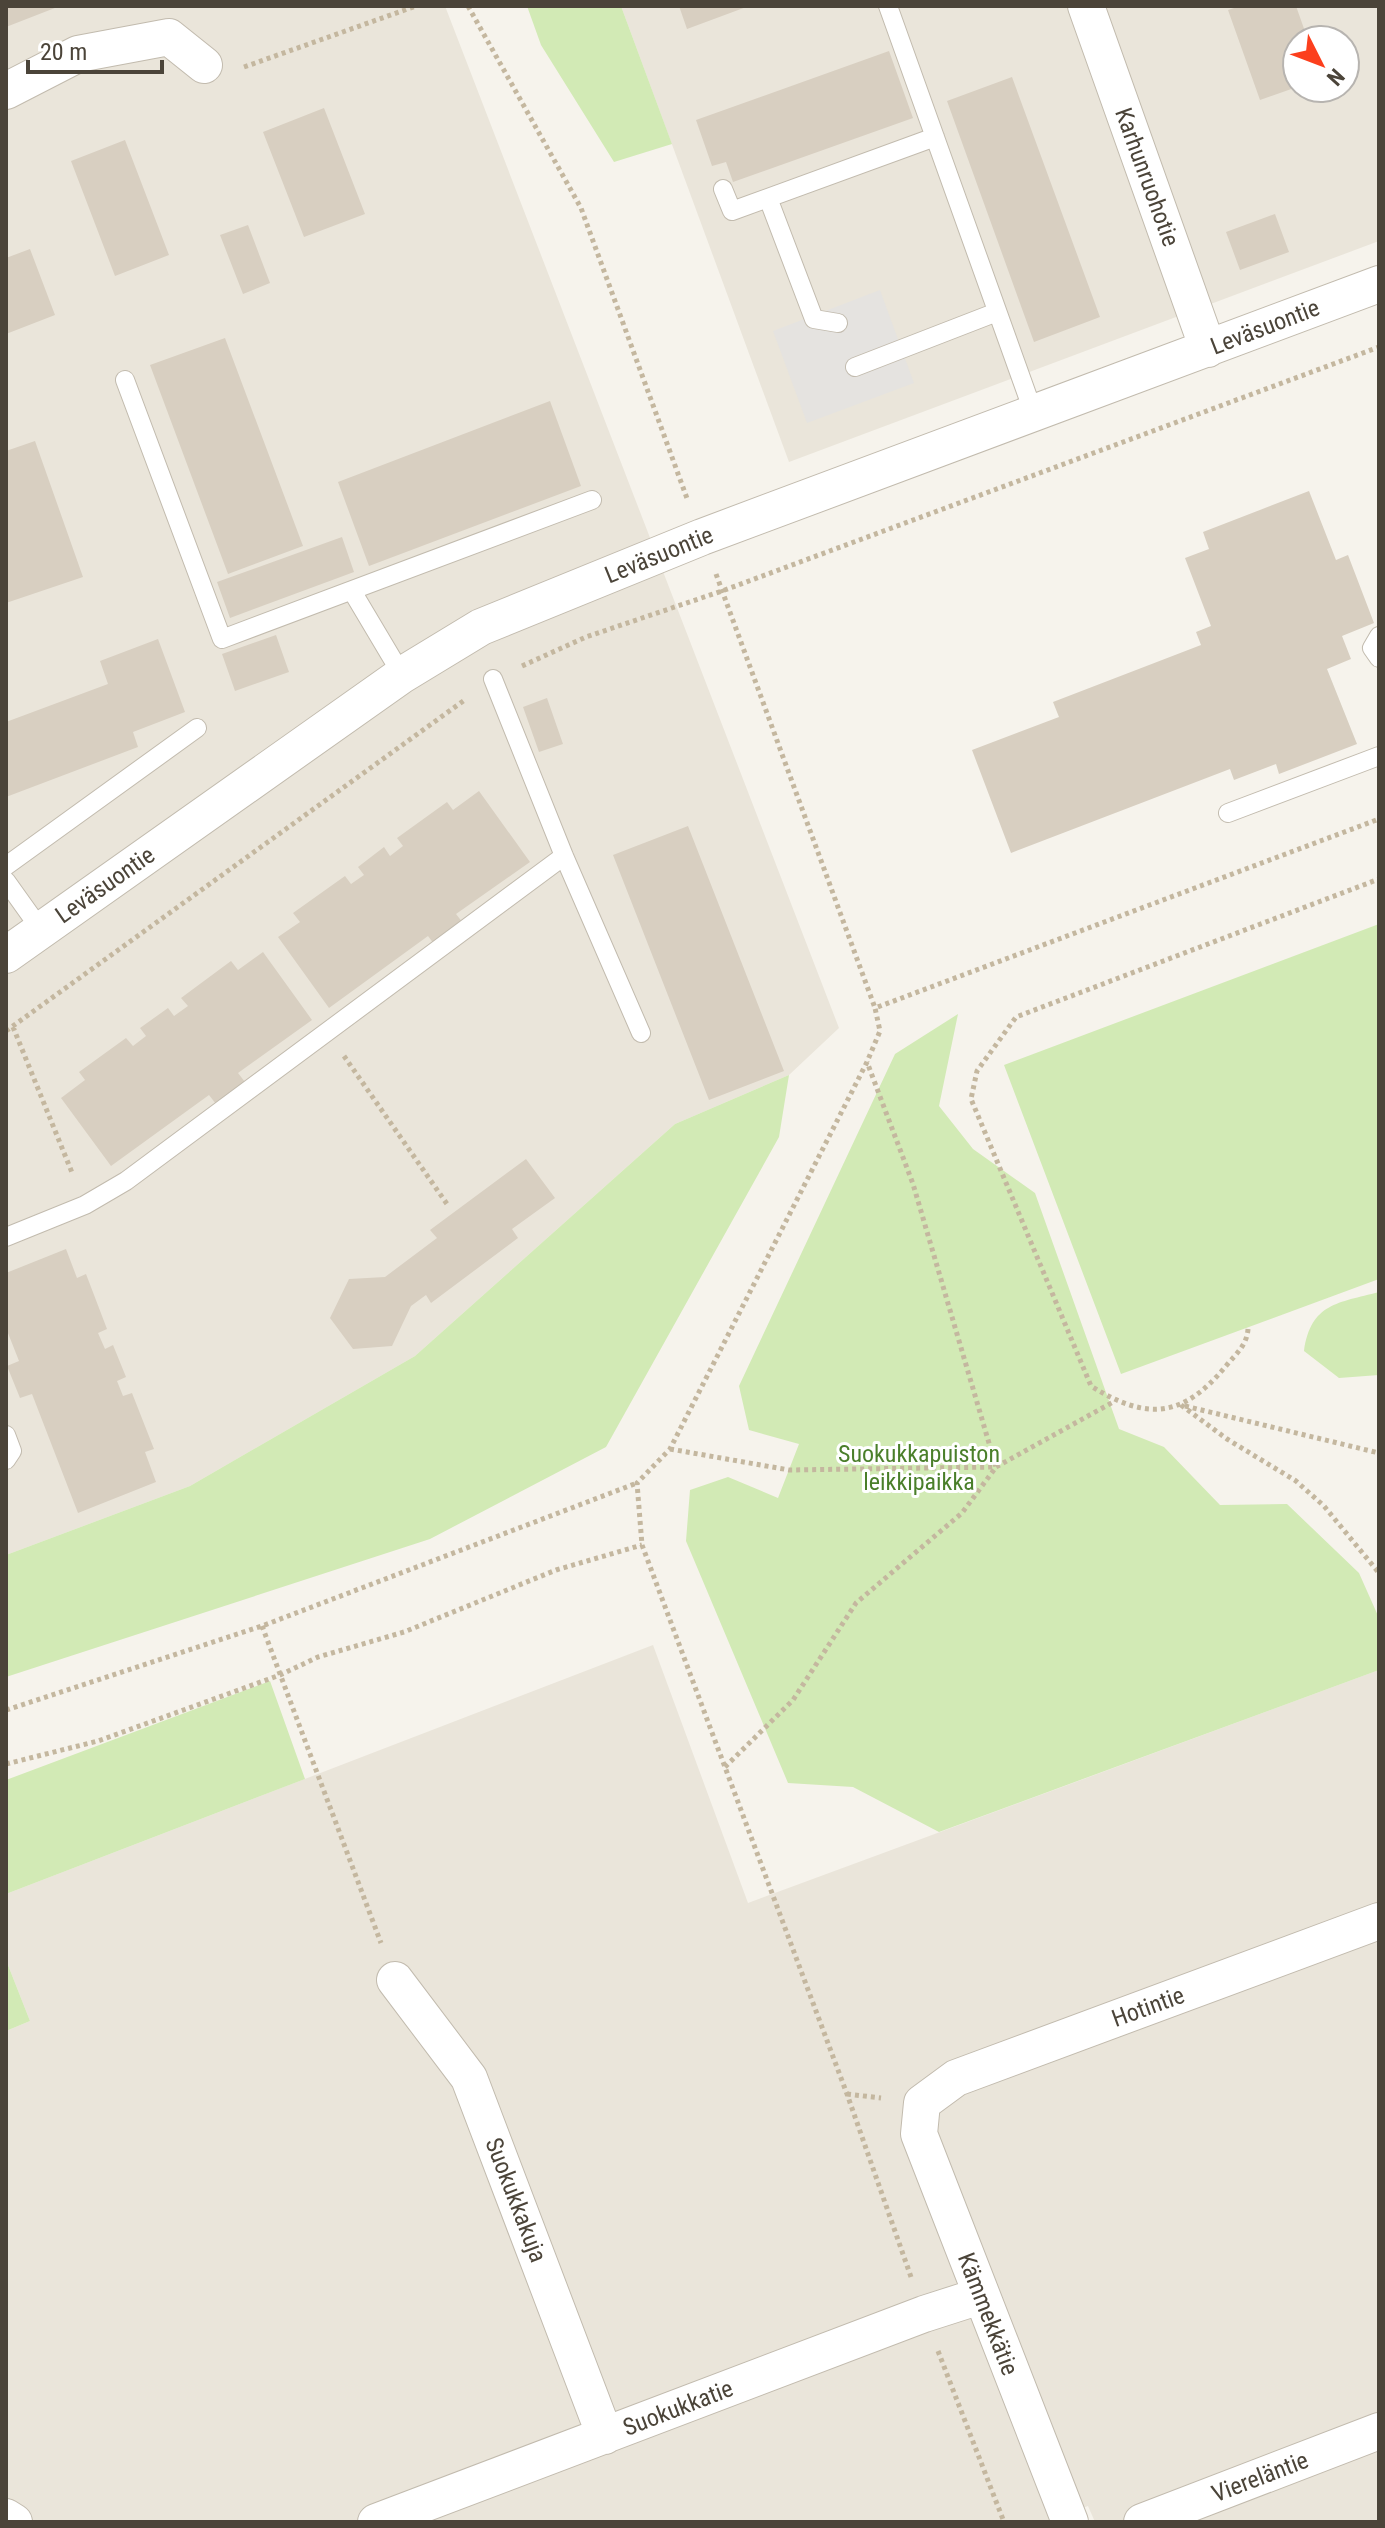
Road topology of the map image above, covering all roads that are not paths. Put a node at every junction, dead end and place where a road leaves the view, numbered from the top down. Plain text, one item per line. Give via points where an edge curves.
1 (888, 6) edge
2 (1086, 6) edge
3 (204, 65) road end
4 (6, 91) edge
5 (935, 137) junction
6 (723, 189) dead end
7 (768, 198) junction
8 (1379, 284) edge
9 (997, 312) junction
10 (838, 323) dead end
11 (1208, 349) junction
12 (855, 367) dead end
13 (125, 380) dead end
14 (1034, 414) junction
15 (592, 500) dead end
16 (352, 591) junction
17 (1379, 636) edge
18 (1379, 658) edge
19 (402, 675) junction
20 (493, 679) road end
21 (197, 728) dead end
22 (1379, 756) edge
23 (1228, 813) dead end
24 (564, 856) junction
25 (6, 866) edge
26 (6, 881) edge
27 (41, 930) junction
28 (6, 955) edge
29 (641, 1033) dead end
30 (6, 1237) edge
31 (6, 1435) edge
32 (6, 1460) edge
33 (1379, 1921) edge
34 (395, 1980) road end
35 (922, 2103) joint
36 (980, 2296) junction
37 (1379, 2431) edge
38 (605, 2436) junction
39 (6, 2517) edge
40 (14, 2522) edge
41 (376, 2522) edge
42 (1070, 2522) edge
43 (1142, 2522) edge

1 - 5 lane
2 - 11 street, Karhunruohotie
3 - 4 street via 169,37 78,54
5 - 7 lane
5 - 9 lane
6 - 7 lane via 732,211
7 - 10 lane via 814,319
8 - 11 street, Leväsuontie
9 - 12 lane
9 - 14 lane
11 - 14 street, Leväsuontie
13 - 16 lane via 222,639
14 - 19 street, Leväsuontie via 702,537 481,627
15 - 16 lane
16 - 19 lane
17 - 18 lane via 1372,648
19 - 27 street, Leväsuontie
20 - 24 lane
21 - 25 lane
22 - 23 lane
24 - 29 lane
24 - 30 lane via 126,1181 85,1205
26 - 27 lane
27 - 28 street, Leväsuontie
31 - 32 lane via 12,1451
33 - 35 street, Hotintie via 956,2078
34 - 38 street, Suokukkakuja via 469,2078
35 - 36 street, Kämmekkätie via 919,2134
36 - 38 street, Suokukkatie
36 - 42 street, Kämmekkätie
37 - 43 street, Viereläntie
38 - 41 street, Suokukkatie
39 - 40 street

